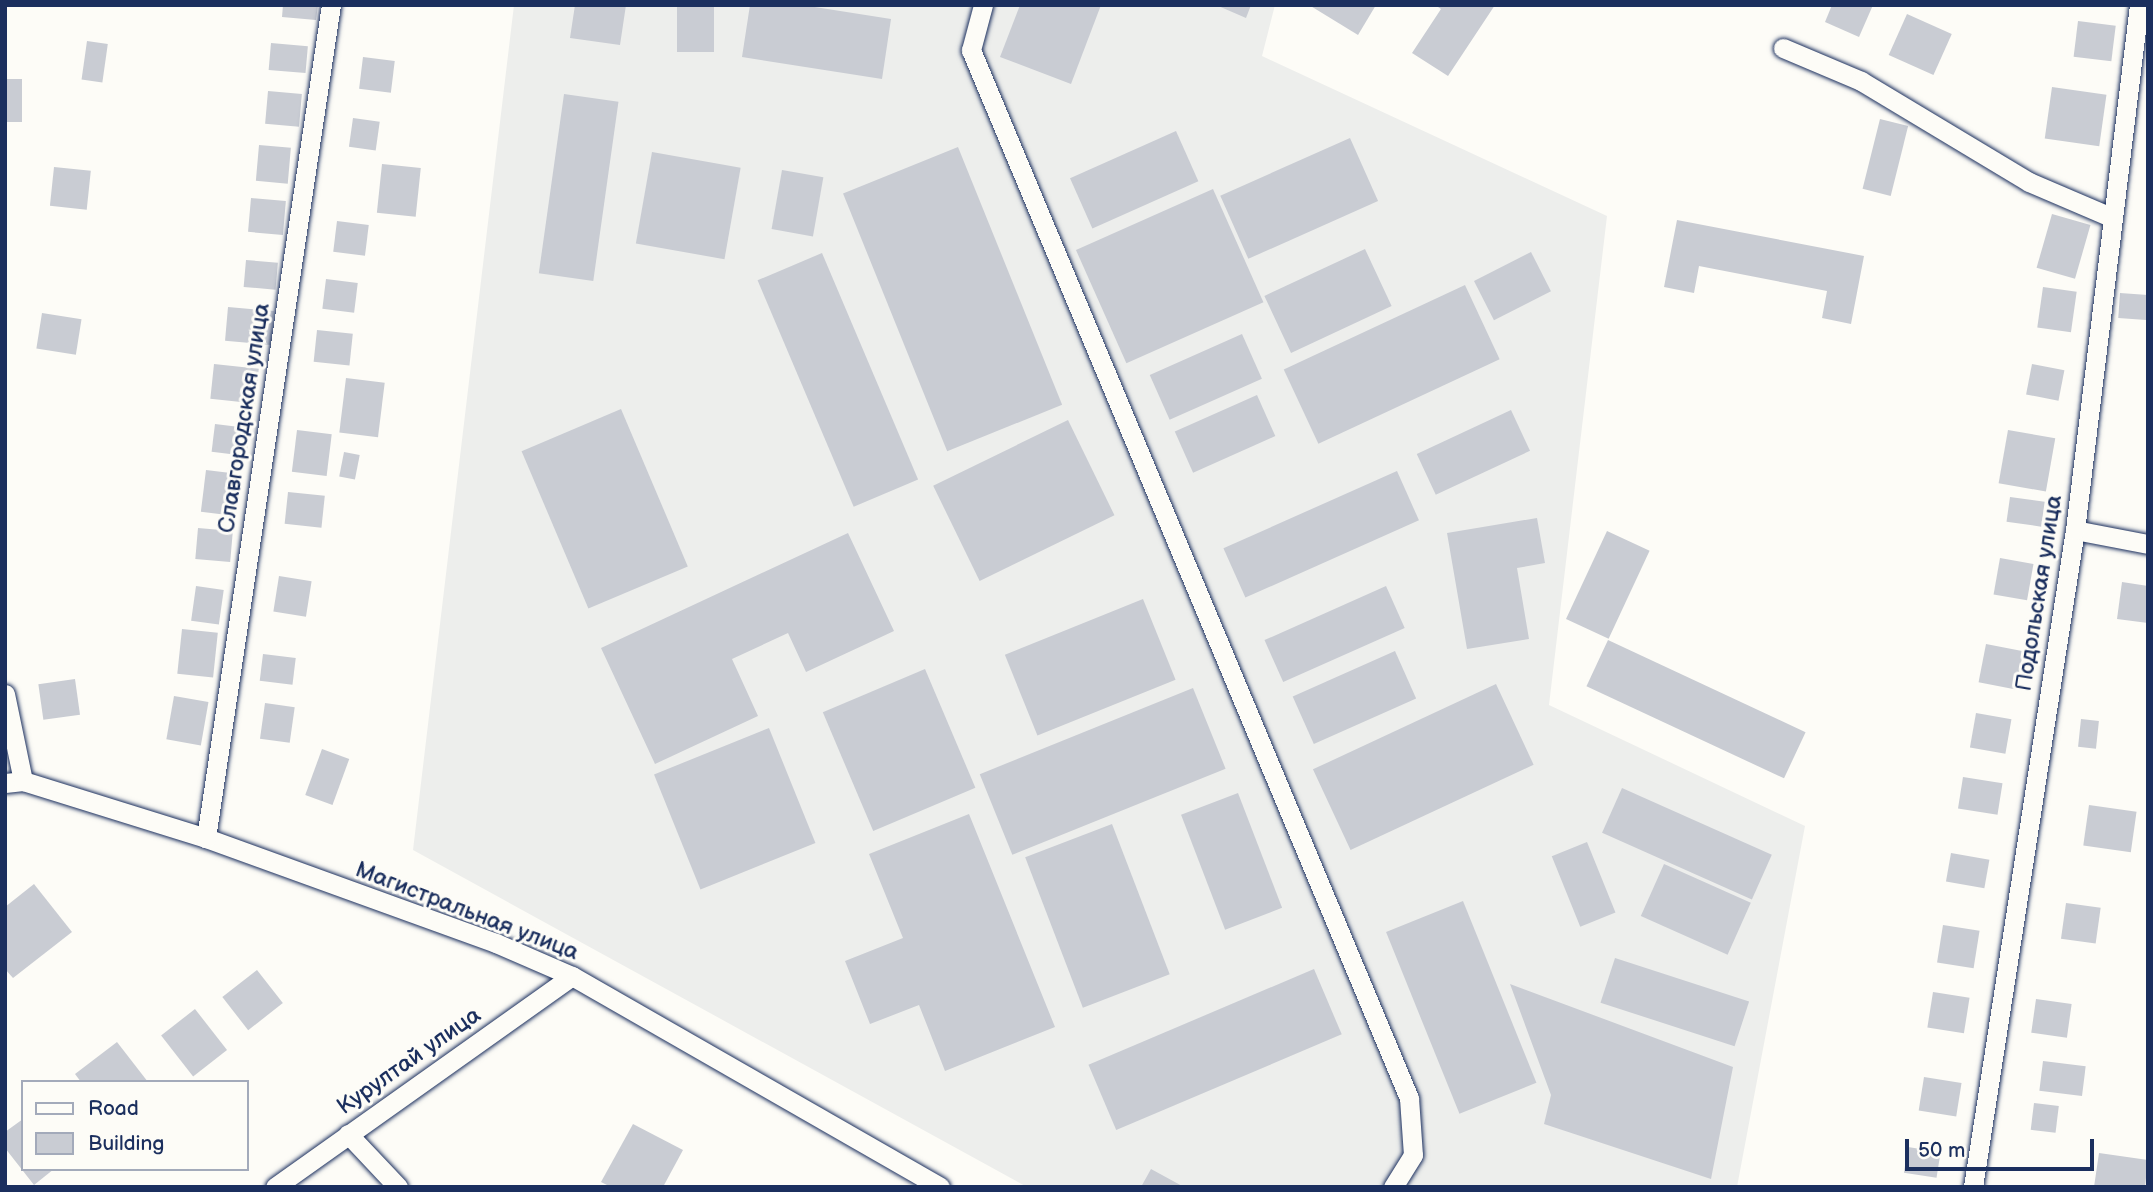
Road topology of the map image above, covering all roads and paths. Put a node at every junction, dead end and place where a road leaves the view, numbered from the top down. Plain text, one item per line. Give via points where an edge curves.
1 (331, 5) edge
2 (983, 5) edge
3 (2140, 5) edge
4 (1783, 48) dead end
5 (2113, 218) junction
6 (2075, 530) junction
7 (2148, 544) edge
8 (5, 694) edge
9 (14, 782) edge
10 (206, 838) junction
11 (572, 976) junction
12 (348, 1134) junction
13 (275, 1187) edge
14 (398, 1187) edge
15 (940, 1187) edge
16 (1393, 1187) edge
17 (1973, 1187) edge

1 - 10 street, Славгородская улица
2 - 16 street via 971,50 1409,1098 1413,1156
3 - 5 street, Подольская улица
4 - 5 street via 1861,81 2029,182
5 - 6 street, Подольская улица
6 - 7 street
6 - 17 street, Подольская улица
8 - 9 street
9 - 10 street, Магистральная улица
10 - 11 street, Магистральная улица via 496,943
11 - 12 street, Курултай улица
11 - 15 street, Магистральная улица
12 - 13 street, Курултай улица
12 - 14 street

